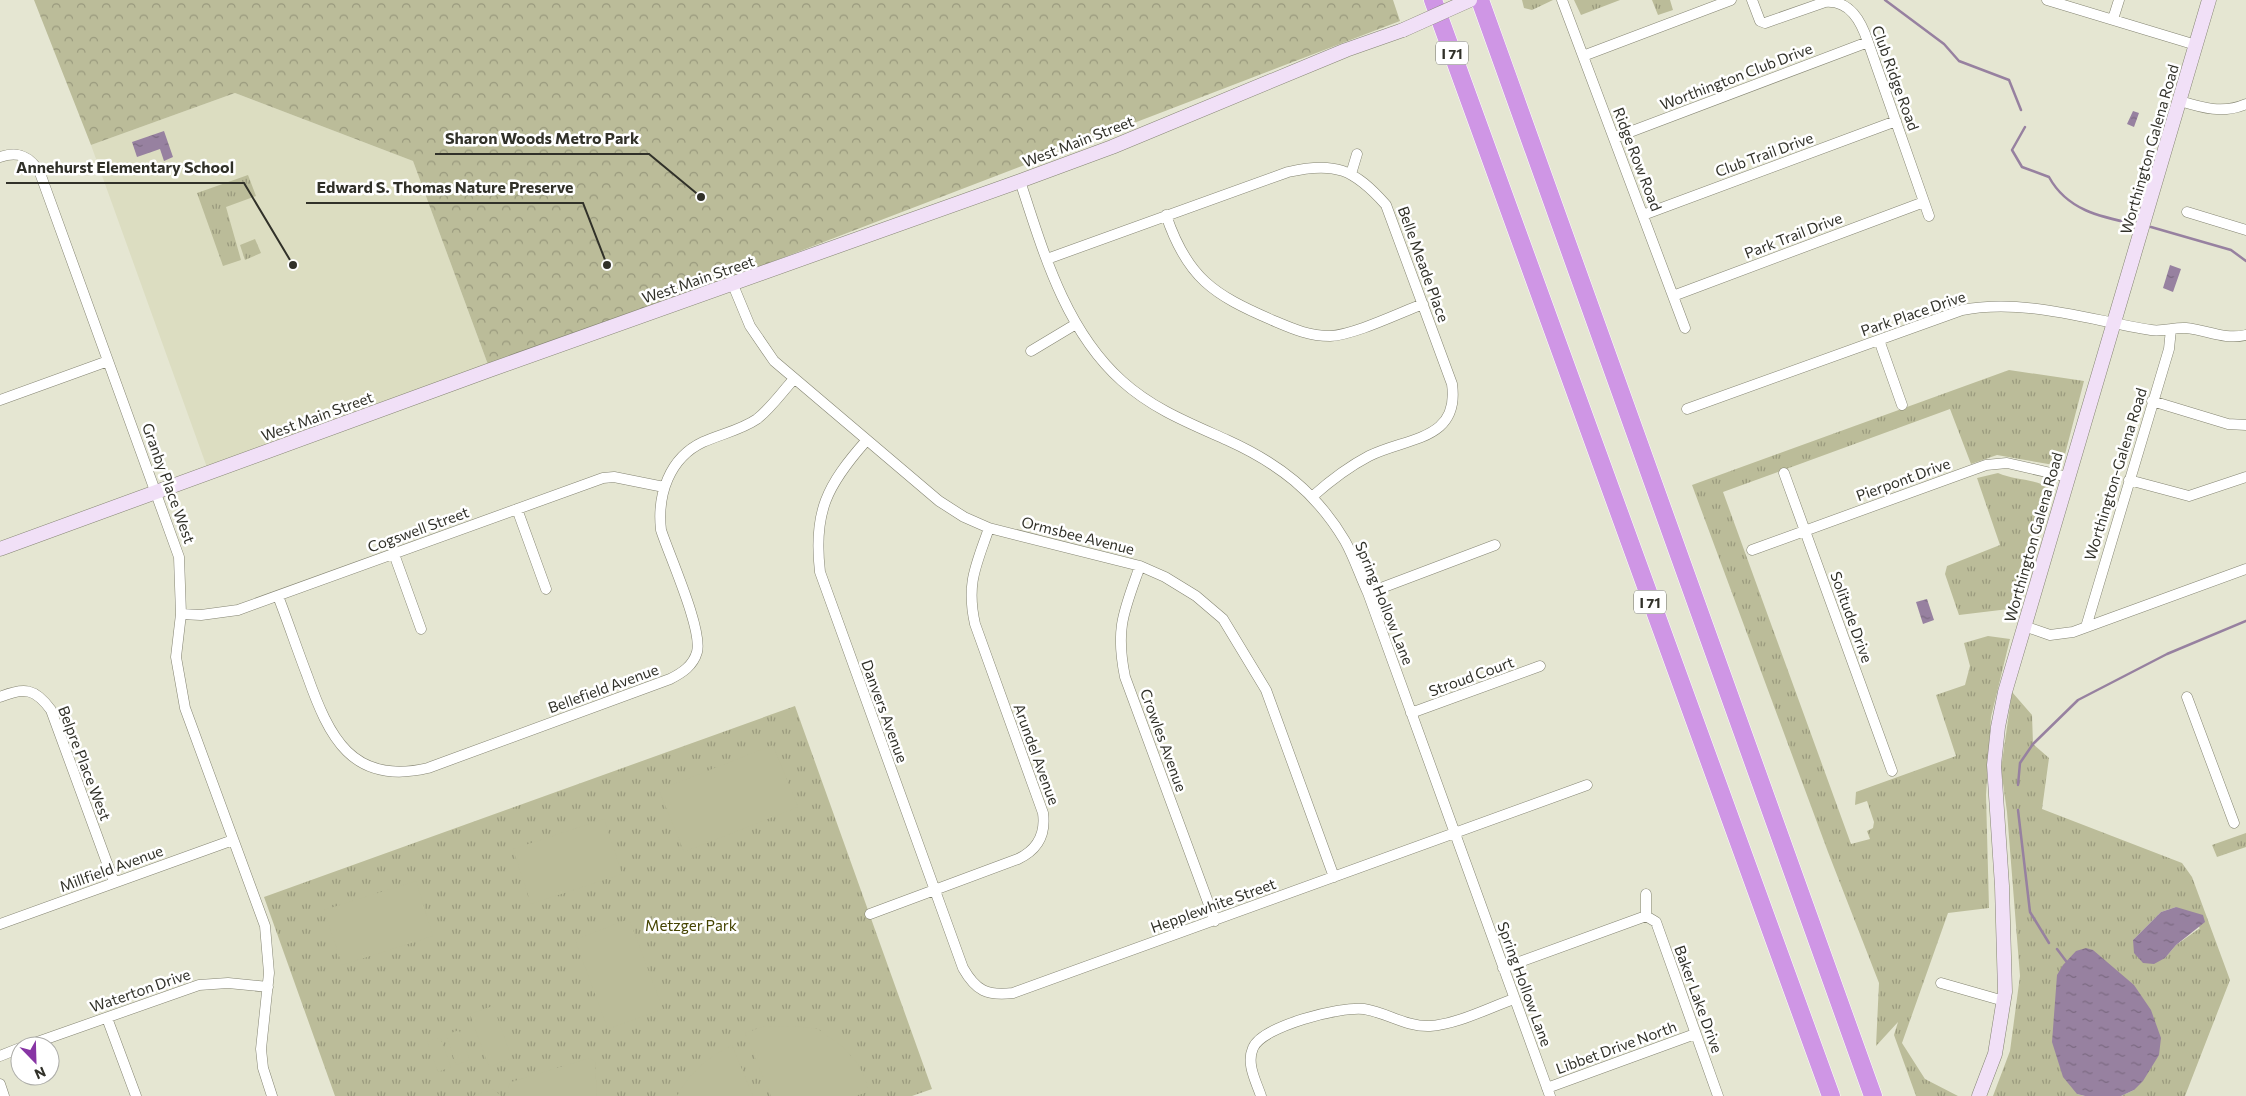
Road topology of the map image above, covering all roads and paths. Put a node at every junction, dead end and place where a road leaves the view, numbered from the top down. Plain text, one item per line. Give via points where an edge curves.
1 (1433, 0) edge
2 (1470, 0) edge
3 (1480, 0) edge
4 (1562, 0) edge
5 (1731, 0) edge
6 (1752, 0) edge
7 (2048, 0) edge
8 (2119, 0) edge
9 (2209, 0) edge
10 (1834, 1) edge
11 (2114, 19) junction
12 (1868, 42) junction
13 (2196, 45) junction
14 (1583, 56) junction
15 (2180, 101) junction
16 (2246, 104) edge
17 (1896, 121) junction
18 (1614, 138) junction
19 (1357, 154) dead end
20 (0, 156) edge
21 (1351, 174) junction
22 (1020, 181) junction
23 (1924, 202) junction
24 (2187, 212) dead end
25 (1166, 215) junction
26 (1643, 215) junction
27 (1929, 216) dead end
28 (2246, 230) edge
29 (1047, 259) junction
30 (733, 285) junction
31 (1673, 296) junction
32 (1423, 304) junction
33 (2114, 322) junction
34 (1076, 324) junction
35 (1685, 328) dead end
36 (2170, 329) junction
37 (2246, 335) edge
38 (1879, 340) junction
39 (1031, 352) dead end
40 (108, 361) junction
41 (794, 379) junction
42 (0, 400) edge
43 (2152, 401) junction
44 (1902, 405) dead end
45 (1688, 409) dead end
46 (2246, 425) edge
47 (866, 441) junction
48 (1784, 473) dead end
49 (2068, 477) junction
50 (2246, 478) edge
51 (2129, 480) junction
52 (664, 487) junction
53 (156, 492) junction
54 (1313, 496) junction
55 (517, 509) junction
56 (989, 528) junction
57 (1805, 531) junction
58 (1495, 546) dead end
59 (0, 549) edge
60 (1752, 550) dead end
61 (394, 554) junction
62 (1140, 566) junction
63 (2246, 569) edge
64 (546, 589) dead end
65 (1368, 593) junction
66 (278, 596) junction
67 (181, 614) junction
68 (2024, 626) junction
69 (2086, 627) junction
70 (421, 629) dead end
71 (1540, 666) dead end
72 (0, 697) edge
73 (2187, 697) dead end
74 (1411, 713) junction
75 (1892, 771) dead end
76 (1586, 785) dead end
77 (2234, 823) dead end
78 (1454, 834) junction
79 (233, 840) junction
80 (1334, 877) junction
81 (114, 882) junction
82 (935, 890) junction
83 (1646, 894) dead end
84 (870, 914) dead end
85 (1646, 916) junction
86 (1215, 921) junction
87 (0, 924) edge
88 (1503, 968) junction
89 (1941, 983) dead end
90 (268, 987) junction
91 (981, 990) joint
92 (1514, 999) junction
93 (2004, 1001) junction
94 (107, 1018) junction
95 (1696, 1034) junction
96 (55, 1036) edge
97 (0, 1084) edge
98 (1548, 1092) edge
99 (4, 1096) edge
100 (136, 1096) edge
101 (272, 1096) edge
102 (1261, 1096) edge
103 (1718, 1096) edge
104 (1831, 1096) edge
105 (1874, 1096) edge
106 (1979, 1096) edge

1 - 104 highway, I 71
2 - 22 main road, West Main Street, bridge via 1403,30
3 - 105 highway
4 - 14 street, Ridge Row Road
5 - 14 street
6 - 10 street, Club Ridge Road via 1760,21 1765,23
7 - 11 street
8 - 11 street
9 - 13 main road, Worthington Galena Road
10 - 12 street, Club Ridge Road via 1856,14
11 - 13 street
12 - 17 street, Club Ridge Road
12 - 18 street, Worthington Club Drive
13 - 15 main road, Worthington Galena Road
14 - 18 street, Ridge Row Road
15 - 16 street via 2226,111
15 - 33 main road, Worthington Galena Road
17 - 23 street, Club Ridge Road
17 - 26 street, Club Trail Drive
18 - 26 street, Ridge Row Road
19 - 21 street
20 - 40 street, Granby Place West via 14,153 25,156 40,172
21 - 25 street, Belle Meade Place via 1329,167 1310,167
21 - 32 street, Belle Meade Place via 1366,183 1386,205
22 - 29 street, Spring Hollow Lane
22 - 30 main road, West Main Street
23 - 27 street, Club Ridge Road
23 - 31 street, Park Trail Drive
24 - 28 street
25 - 29 street, Belle Meade Place
25 - 32 street via 1183,255 1213,290 1231,302 1300,332 1331,336
26 - 31 street, Ridge Row Road
29 - 34 street, Spring Hollow Lane
30 - 41 street, Ormsbee Avenue via 750,326 774,362
30 - 53 main road, West Main Street
31 - 35 street, Ridge Row Road
32 - 54 street, Belle Meade Place via 1452,384 1455,401 1449,418 1437,430 1371,455 1340,472
33 - 36 street, Park Place Drive via 2154,331
33 - 38 street, Park Place Drive via 1995,306 1962,310
33 - 49 main road, Worthington Galena Road
34 - 39 street
34 - 54 street, Spring Hollow Lane via 1120,380 1142,398 1276,465
36 - 37 street, Park Place Drive via 2186,328 2231,337
36 - 43 street, Worthington-Galena Road via 2169,349
38 - 44 street
38 - 45 street, Park Place Drive
40 - 42 street
40 - 53 street, Granby Place West
41 - 47 street, Ormsbee Avenue
41 - 52 street, Bellefield Avenue via 756,419 703,442 682,458
43 - 46 street via 2228,424
43 - 51 street, Worthington-Galena Road
47 - 56 street, Ormsbee Avenue via 939,501
47 - 82 street, Danvers Avenue via 841,469 824,504 818,535 820,572
48 - 57 street, Solitude Drive
49 - 57 street, Pierpont Drive via 2007,462 1986,465
49 - 68 main road, Worthington Galena Road
50 - 51 street via 2189,496
51 - 69 street, Worthington-Galena Road
52 - 55 street, Cogswell Street via 604,478
52 - 66 street, Bellefield Avenue via 661,530 697,633 697,652 687,669 670,679 428,768 408,773 385,772 368,767 347,754 337,743 314,696
53 - 59 main road, West Main Street
53 - 67 street, Granby Place West via 179,557
54 - 65 street, Spring Hollow Lane via 1345,542
55 - 61 street, Cogswell Street
55 - 64 street
56 - 62 street, Ormsbee Avenue
56 - 82 street, Arundel Avenue via 973,575 970,600 975,624 1043,813 1043,832 1040,841 1027,855
57 - 60 street, Pierpont Drive
57 - 75 street, Solitude Drive
58 - 65 street
61 - 66 street, Cogswell Street
61 - 70 street
62 - 80 street, Ormsbee Avenue via 1165,576 1223,619 1266,690
62 - 86 street, Crowles Avenue via 1120,623 1119,649 1125,677
63 - 69 street
65 - 74 street, Spring Hollow Lane
66 - 67 street, Cogswell Street via 238,610
67 - 79 street, Granby Place West via 176,657 185,708
68 - 69 street via 2050,635
68 - 93 main road, Worthington Galena Road via 2005,692 1994,764 2002,886
71 - 74 street, Stroud Court
72 - 81 street, Belpre Place West via 26,690 41,696 51,710
73 - 77 street
74 - 78 street, Spring Hollow Lane
76 - 78 street, Hepplewhite Street
78 - 80 street, Hepplewhite Street
78 - 88 street, Spring Hollow Lane
79 - 81 street, Millfield Avenue
79 - 90 street, Granby Place West via 265,926
80 - 86 street, Hepplewhite Street
81 - 87 street, Millfield Avenue
82 - 84 street, Arundel Avenue
82 - 91 street, Danvers Avenue via 964,968 970,981
83 - 85 street
85 - 88 street
85 - 95 street, Baker Lake Drive via 1656,922
86 - 91 street, Hepplewhite Street via 1013,994 997,995
88 - 92 street, Spring Hollow Lane
89 - 93 street
90 - 94 street, Waterton Drive via 228,983 199,985
90 - 101 street, Granby Place West via 261,1049
92 - 98 street, Spring Hollow Lane
92 - 102 street via 1433,1026 1410,1025 1363,1009 1340,1009 1272,1032 1253,1048 1250,1061
93 - 106 main road, Worthington Galena Road via 1995,1054
94 - 96 street, Waterton Drive
94 - 100 street
95 - 98 street, Libbet Drive North
95 - 103 street, Baker Lake Drive
97 - 99 street

